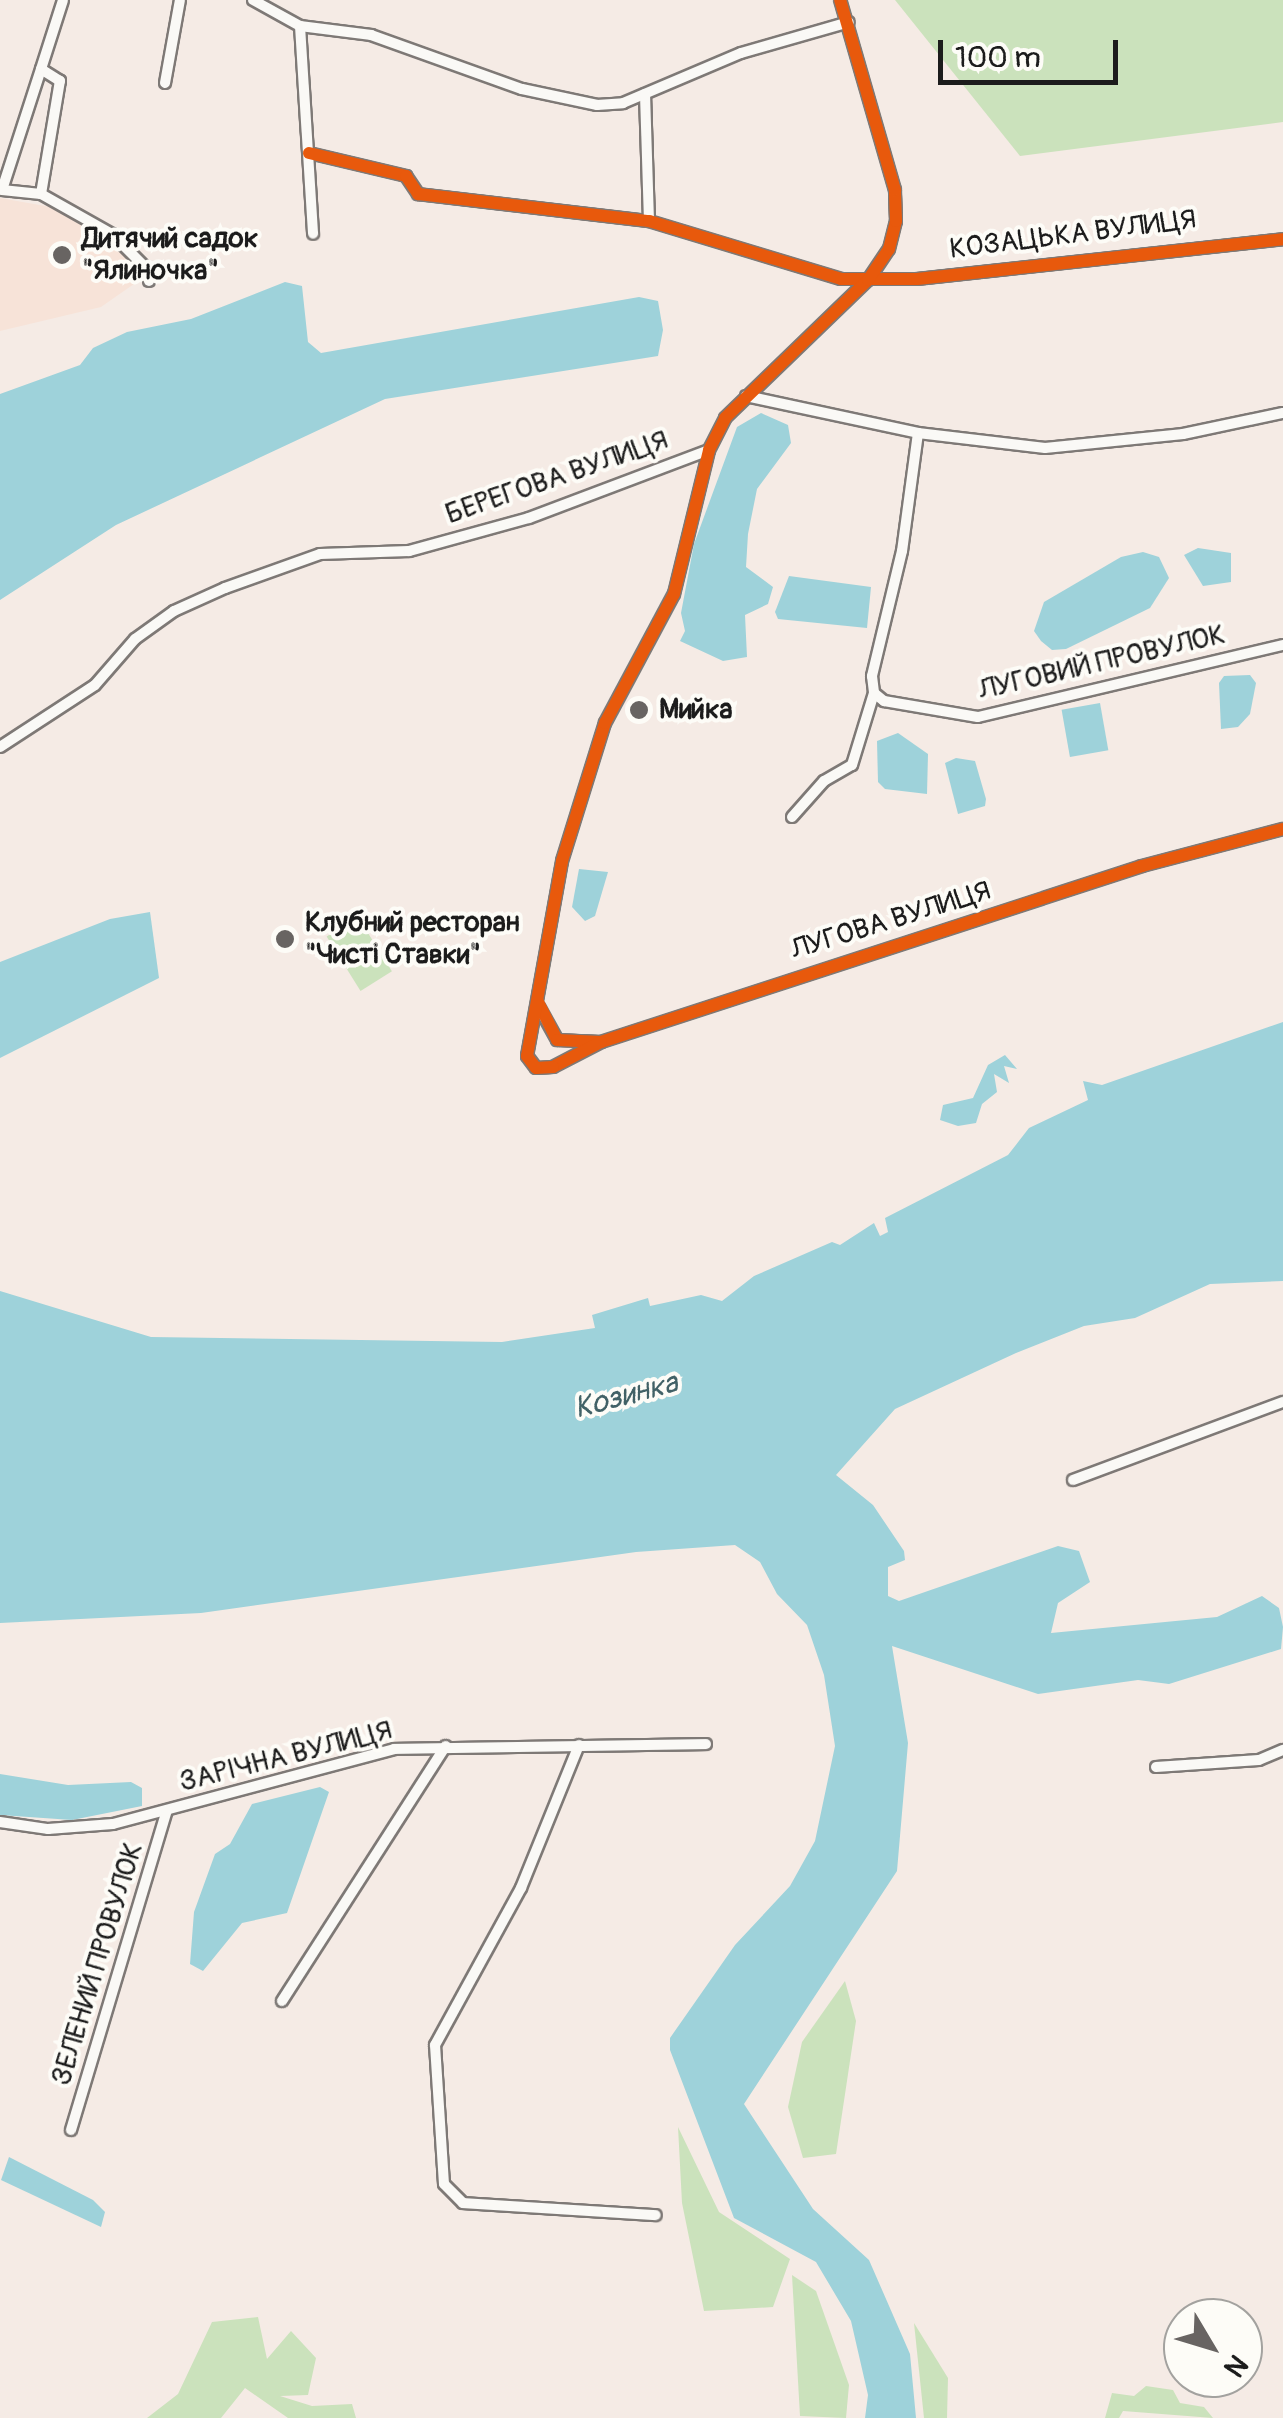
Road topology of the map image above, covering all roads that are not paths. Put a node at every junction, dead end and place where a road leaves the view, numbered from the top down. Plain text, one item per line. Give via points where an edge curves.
1 (63, 0) edge
2 (180, 0) edge
3 (253, 0) edge
4 (840, 0) edge
5 (849, 22) junction
6 (300, 26) junction
7 (41, 69) junction
8 (164, 83) dead end
9 (645, 94) junction
10 (308, 153) junction
11 (41, 194) junction
12 (649, 222) junction
13 (313, 234) dead end
14 (1283, 238) edge
15 (868, 280) junction
16 (149, 281) dead end
17 (746, 396) junction
18 (1283, 413) edge
19 (918, 432) junction
20 (709, 450) junction
21 (1283, 645) edge
22 (874, 692) junction
23 (0, 748) edge
24 (792, 818) dead end
25 (1283, 828) edge
26 (538, 1002) junction
27 (601, 1042) junction
28 (1283, 1402) edge
29 (1073, 1480) dead end
30 (706, 1744) dead end
31 (579, 1745) junction
32 (446, 1746) junction
33 (1283, 1750) edge
34 (1156, 1768) dead end
35 (167, 1811) junction
36 (0, 1822) edge
37 (282, 2001) dead end
38 (71, 2130) dead end
39 (656, 2214) dead end

1 - 7 street
2 - 8 street
3 - 6 street
4 - 5 street
5 - 9 street via 741,52
5 - 15 street via 895,190 889,249
6 - 9 street via 371,35 522,89 597,105
6 - 10 street
7 - 11 street via 60,81
7 - 11 street via 2,190
9 - 12 street
10 - 12 street, КОЗАЦЬКА ВУЛИЦЯ via 406,176 418,194
10 - 13 street
11 - 16 street via 112,234 148,271
12 - 15 street, КОЗАЦЬКА ВУЛИЦЯ via 840,279
14 - 15 street, КОЗАЦЬКА ВУЛИЦЯ
15 - 17 street
17 - 19 street
17 - 20 street
18 - 19 street via 1184,434 1045,448
19 - 22 street
20 - 23 street, БЕРЕГОВА ВУЛИЦЯ via 528,518 409,551 320,554 225,588 174,610 135,639 95,685
20 - 26 street via 674,594 605,723 589,768 562,861
21 - 22 street, ЛУГОВИЙ ПРОВУЛОК via 978,717 884,701
22 - 24 street via 852,764 824,781
25 - 27 street, ЛУГОВА ВУЛИЦЯ via 1142,866
26 - 27 street, ЛУГОВА ВУЛИЦЯ via 556,1040
26 - 27 street via 527,1052 533,1066 559,1065
28 - 29 street
30 - 31 street, ЗАРІЧНА ВУЛИЦЯ
31 - 32 street, ЗАРІЧНА ВУЛИЦЯ
31 - 39 street via 521,1888 435,2046 444,2184 464,2203
32 - 35 street, ЗАРІЧНА ВУЛИЦЯ via 358,1758
32 - 37 street
33 - 34 street via 1259,1760
35 - 36 street, ЗАРІЧНА ВУЛИЦЯ via 71,1829
35 - 38 street, ЗЕЛЕНИЙ ПРОВУЛОК

